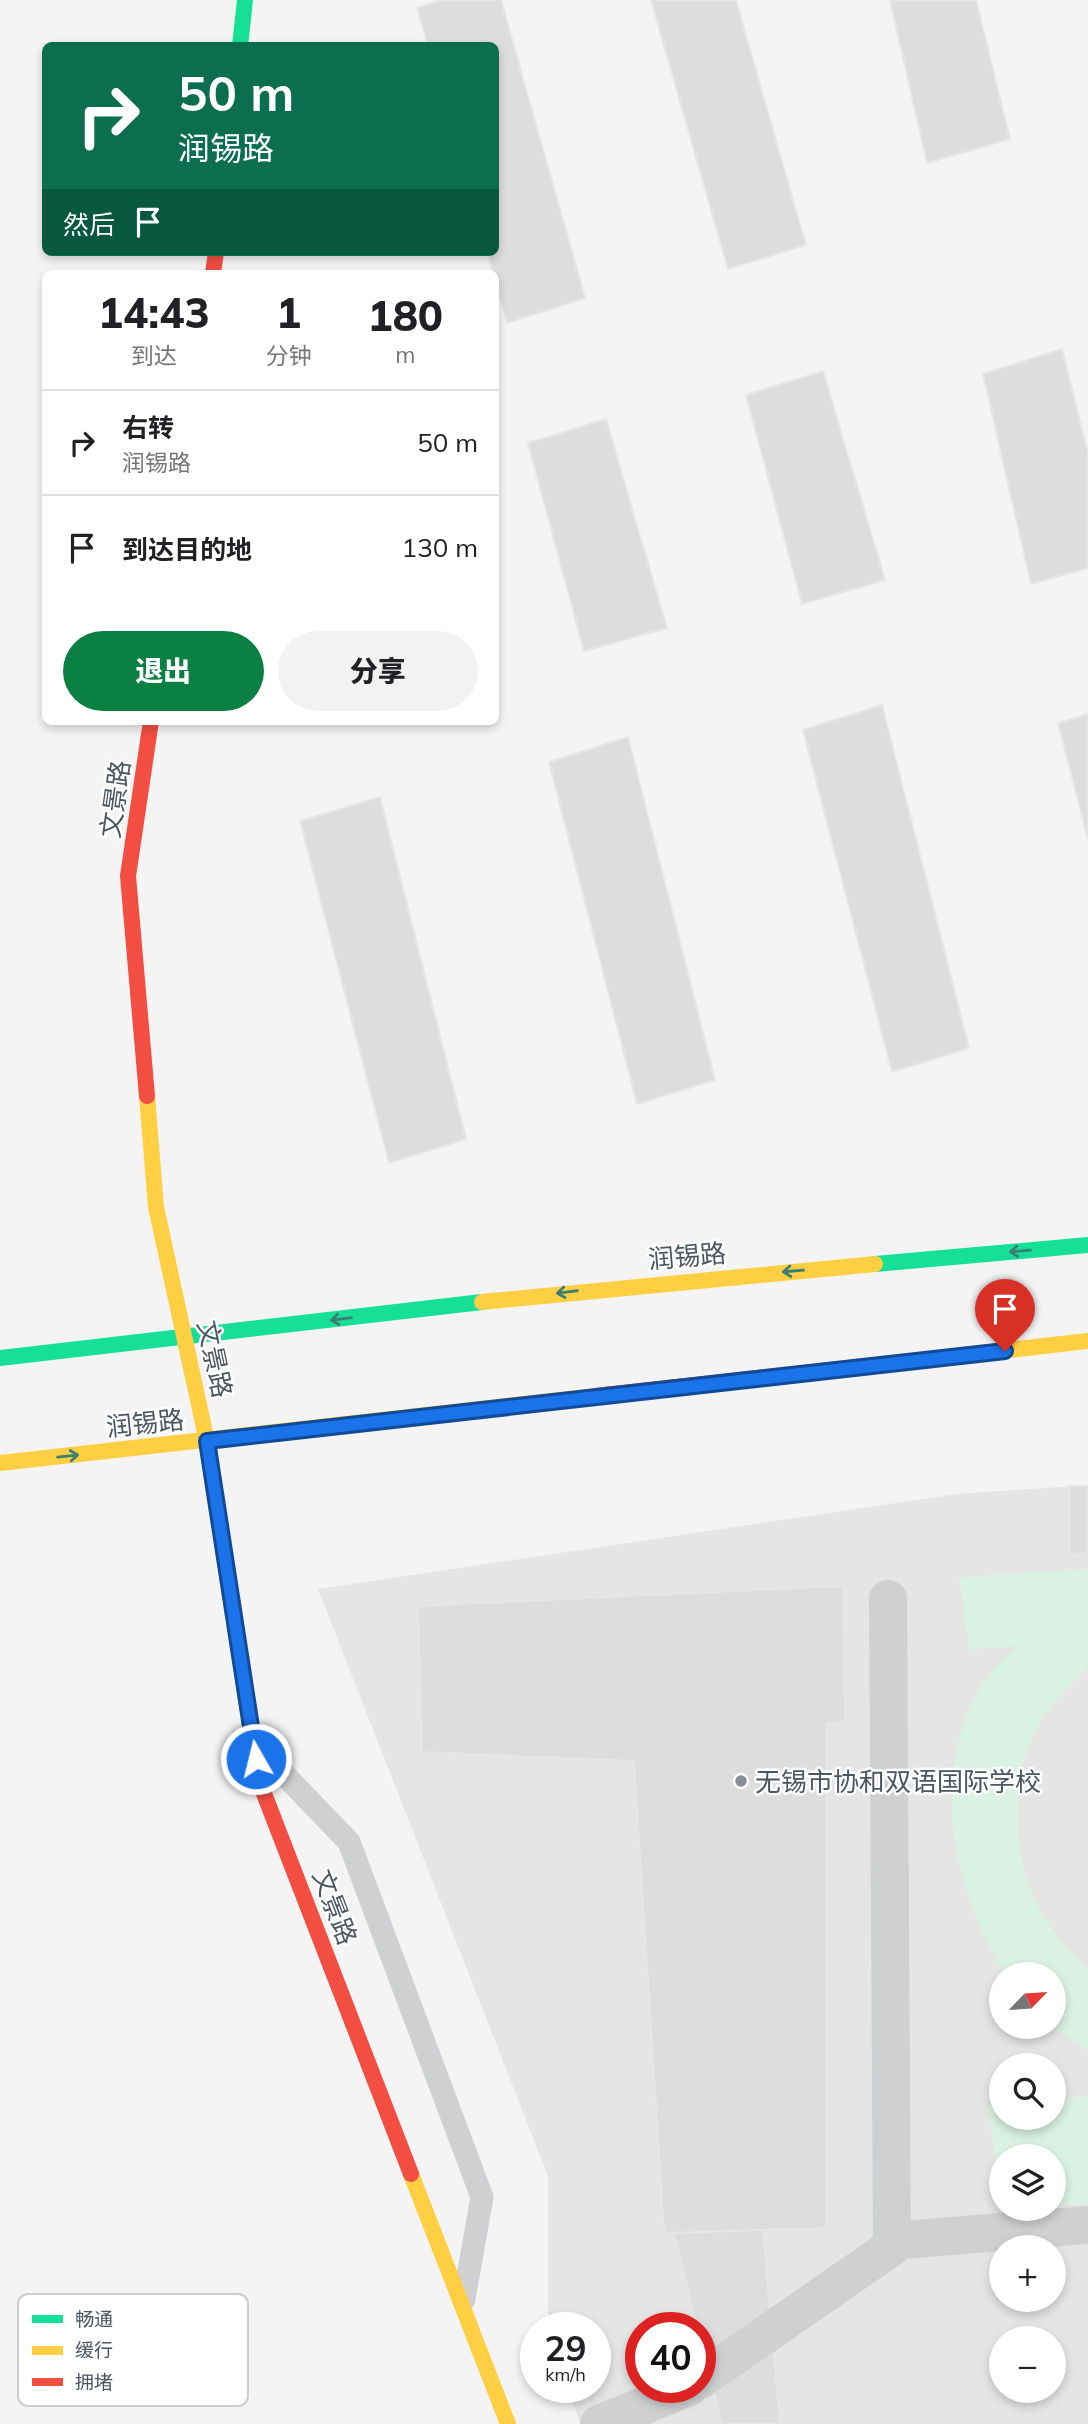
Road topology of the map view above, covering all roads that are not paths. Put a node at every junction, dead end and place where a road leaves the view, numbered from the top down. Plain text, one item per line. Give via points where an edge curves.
1 (245, 0) edge
2 (240, 42) edge
3 (150, 725) edge
4 (1088, 1245) edge
5 (185, 1337) junction
6 (1088, 1341) edge
7 (0, 1359) edge
8 (207, 1441) junction
9 (0, 1463) edge
10 (888, 1599) dead end
11 (253, 1742) junction
12 (1088, 2225) edge
13 (892, 2246) junction
14 (462, 2305) junction
15 (716, 2369) edge
16 (652, 2403) edge
17 (608, 2422) edge
18 (508, 2424) edge

1 - 2 main road
3 - 5 main road, 文景路 via 128,876 156,1207
4 -> 5 main road, 润锡路 via 579,1291
5 - 7 main road, 润锡路
5 - 8 main road, 文景路
6 - 8 main road, 润锡路
9 -> 8 main road, 润锡路
8 - 11 main road, 文景路
10 - 13 street
11 - 14 main road, 文景路 via 258,1777
11 - 14 lane via 349,1842 482,2197
12 - 13 street via 902,2240
13 - 15 street
14 - 18 main road, 文景路
16 - 17 street

